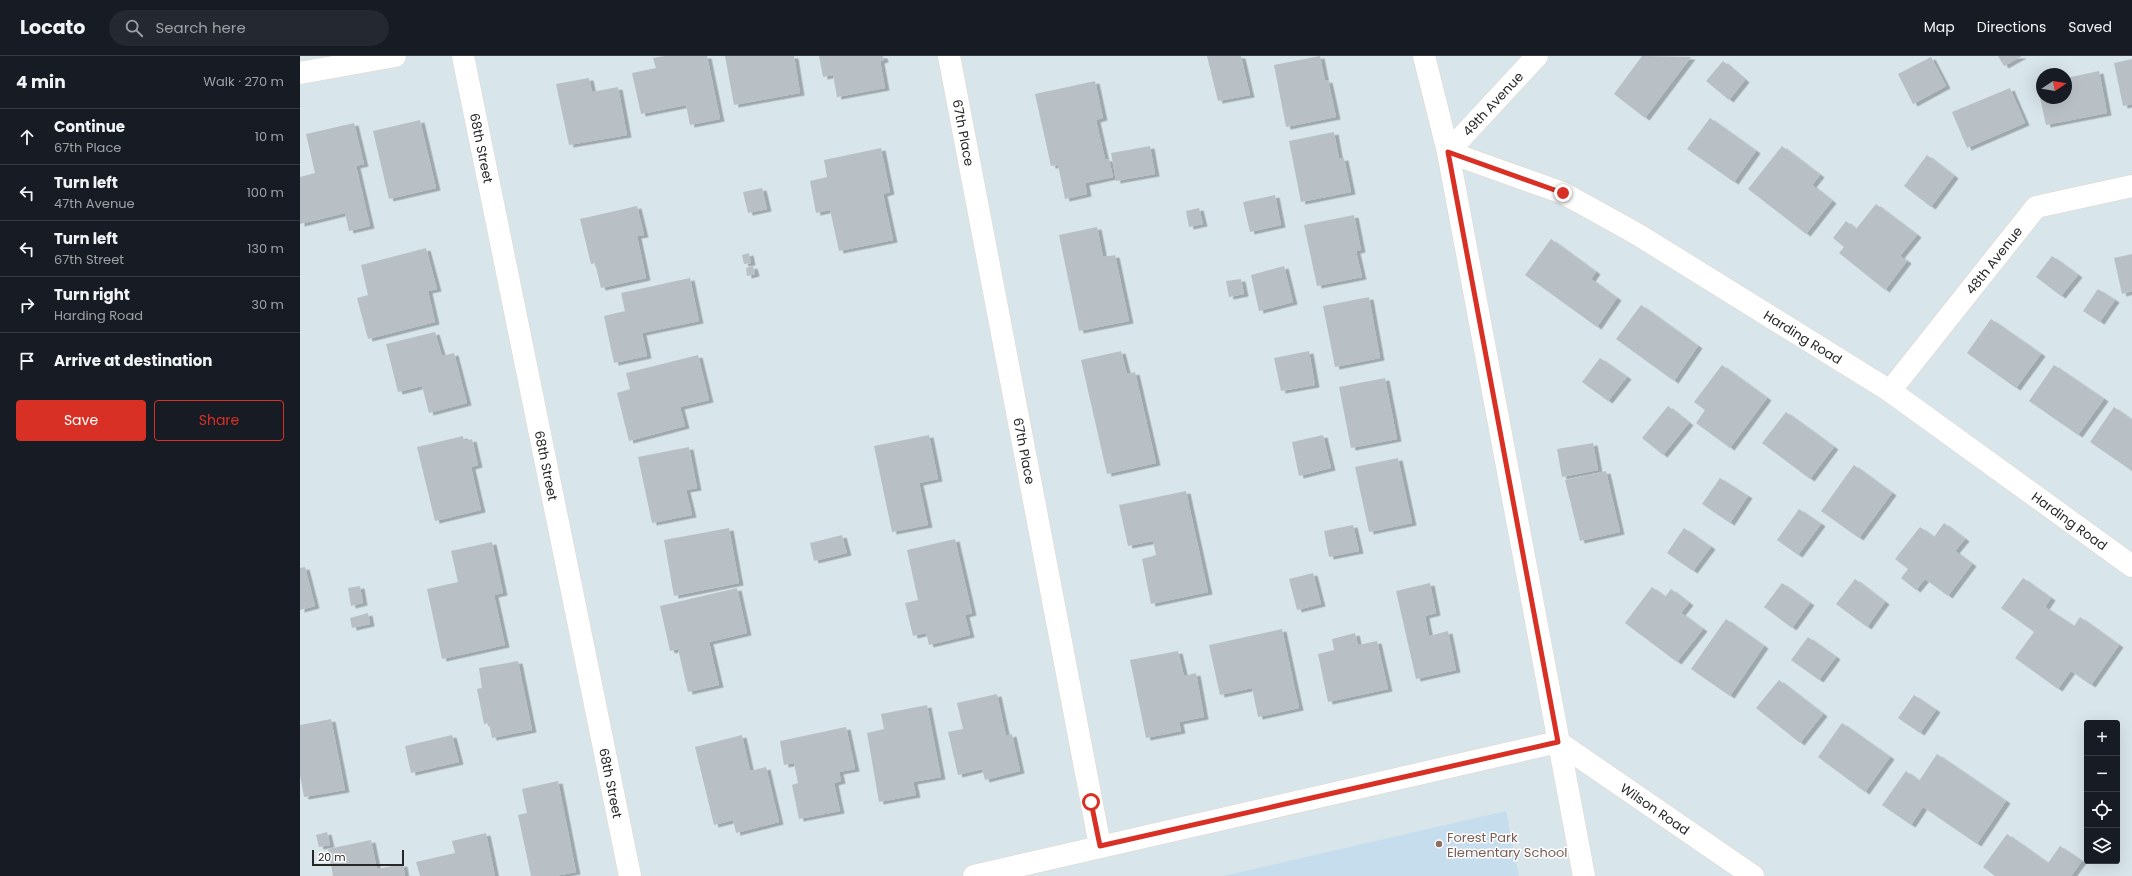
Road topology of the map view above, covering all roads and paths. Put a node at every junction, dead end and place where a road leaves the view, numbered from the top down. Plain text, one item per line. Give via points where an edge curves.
1 (395, 56) edge
2 (463, 56) edge
3 (950, 56) edge
4 (1424, 56) edge
5 (1537, 56) edge
6 (300, 73) edge
7 (1448, 152) junction
8 (2132, 186) edge
9 (1890, 391) junction
10 (2132, 566) edge
11 (1558, 742) junction
12 (1100, 846) junction
13 (630, 876) edge
14 (974, 876) edge
15 (1584, 876) edge
16 (1753, 876) edge

1 - 6 street
2 - 13 street, 68th Street
3 - 12 street, 67th Place
4 - 7 street
5 - 7 street, 49th Avenue
7 - 9 street, Harding Road via 1563,193 1637,234
7 - 11 street
8 - 9 street, 48th Avenue via 2036,207
9 - 10 street, Harding Road
11 - 12 street
11 - 15 street
11 - 16 street, Wilson Road
12 - 14 street

